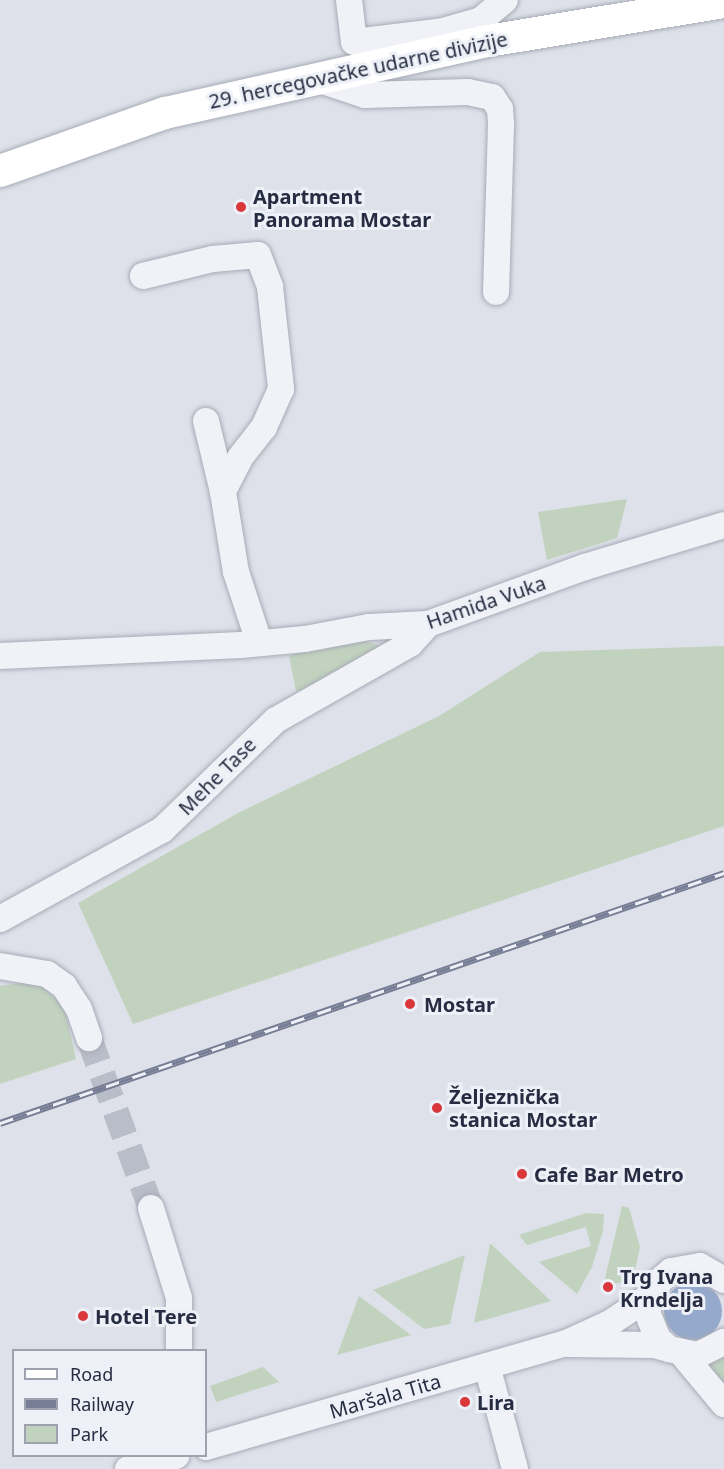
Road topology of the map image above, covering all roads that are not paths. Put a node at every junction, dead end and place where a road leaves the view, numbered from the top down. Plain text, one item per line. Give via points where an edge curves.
1 (349, 0) edge
2 (505, 0) edge
3 (724, 2) edge
4 (482, 31) junction
5 (313, 78) junction
6 (0, 171) edge
7 (143, 276) dead end
8 (495, 292) dead end
9 (206, 421) dead end
10 (223, 492) junction
11 (724, 525) edge
12 (428, 624) junction
13 (250, 644) junction
14 (0, 657) edge
15 (0, 919) edge
16 (0, 966) edge
17 (89, 1038) tunnel mouth
18 (151, 1208) tunnel mouth
19 (719, 1272) edge
20 (649, 1298) junction
21 (724, 1342) edge
22 (564, 1344) junction
23 (179, 1349) edge
24 (676, 1352) junction
25 (487, 1366) junction
26 (724, 1404) edge
27 (207, 1447) edge
28 (169, 1457) edge
29 (128, 1469) edge
30 (515, 1469) edge

1 - 4 street via 354,42
2 - 4 street
3 - 4 main road, 29. hercegovačke udarne divizije
4 - 5 main road, 29. hercegovačke udarne divizije
5 - 6 main road, 29. hercegovačke udarne divizije via 154,116
5 - 8 street via 365,95 468,92 492,97 500,109 501,125
7 - 10 street via 213,259 258,255 270,288 281,389 264,427 240,458
9 - 10 street
10 - 13 street
11 - 12 street, Hamida Vuka via 585,567
12 - 13 street, Hamida Vuka via 369,627
12 - 15 street, Mehe Tase via 410,644 276,720 162,830
13 - 14 street
16 - 17 street via 46,974 64,986 79,1009
18 - 23 street via 179,1298
19 - 20 street via 691,1266 672,1270 654,1286
20 - 22 street, Maršala Tita via 610,1323
20 - 24 street via 651,1327
21 - 24 street, Maršala Tita via 712,1351
22 - 24 street, Maršala Tita via 654,1345
22 - 25 street, Maršala Tita
24 - 26 street
25 - 27 street, Maršala Tita
25 - 30 street
28 - 29 street

